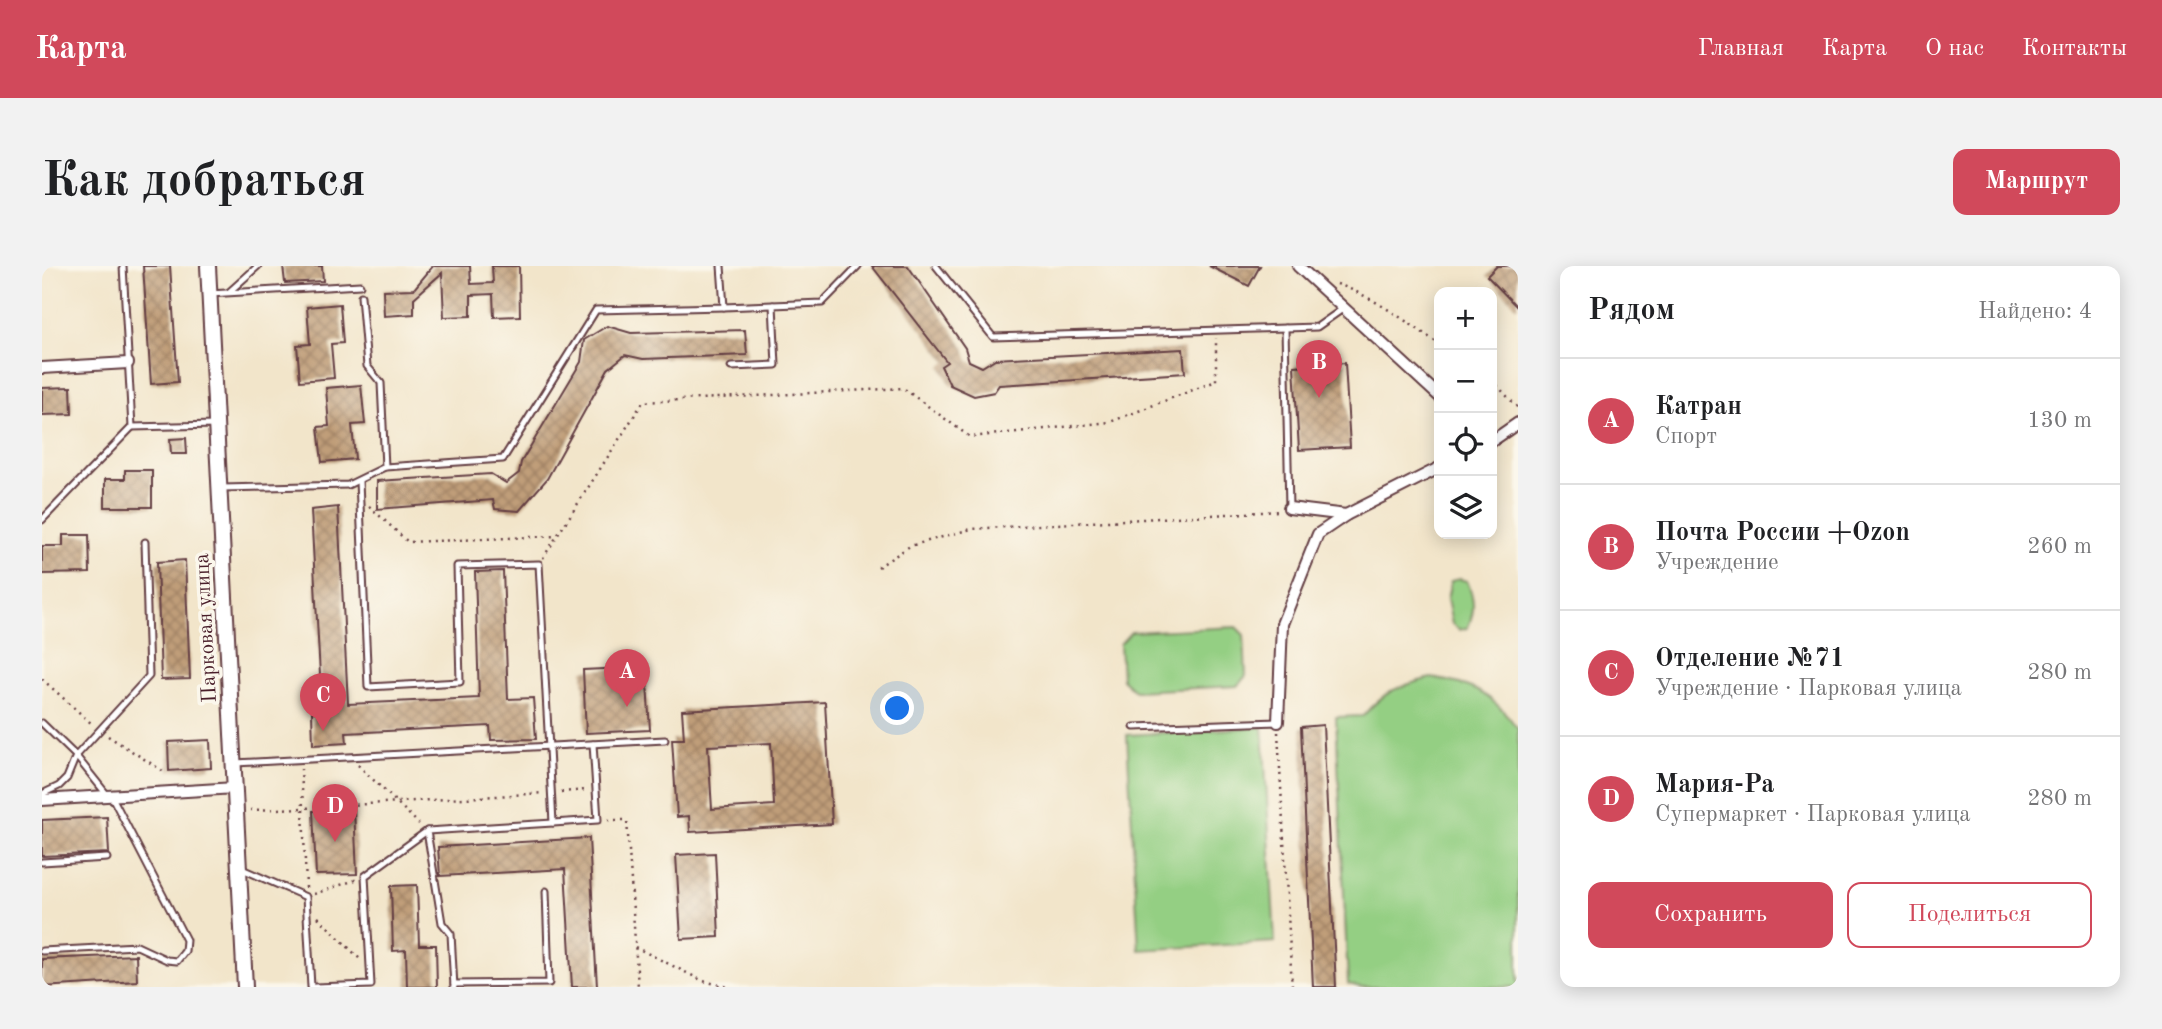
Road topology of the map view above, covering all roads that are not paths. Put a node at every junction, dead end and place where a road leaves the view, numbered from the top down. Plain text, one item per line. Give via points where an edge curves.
1 (123, 266) edge
2 (208, 266) edge
3 (258, 266) edge
4 (721, 266) edge
5 (858, 266) edge
6 (936, 266) edge
7 (1298, 266) edge
8 (360, 285) dead end
9 (228, 293) junction
10 (209, 294) junction
11 (361, 296) dead end
12 (773, 305) junction
13 (724, 307) junction
14 (1344, 308) junction
15 (1285, 328) junction
16 (128, 363) junction
17 (731, 367) dead end
18 (42, 368) edge
19 (1434, 391) edge
20 (1518, 424) edge
21 (216, 425) junction
22 (132, 427) junction
23 (1497, 438) edge
24 (385, 467) junction
25 (1434, 471) edge
26 (359, 481) junction
27 (219, 488) junction
28 (1289, 508) joint
29 (1346, 515) junction
30 (42, 520) edge
31 (145, 542) dead end
32 (1278, 722) joint
33 (42, 723) edge
34 (1134, 727) dead end
35 (665, 740) dead end
36 (593, 744) junction
37 (549, 747) junction
38 (76, 756) junction
39 (233, 763) junction
40 (235, 788) junction
41 (42, 794) edge
42 (109, 795) junction
43 (42, 800) edge
44 (553, 823) junction
45 (427, 831) junction
46 (107, 858) dead end
47 (42, 862) edge
48 (239, 868) junction
49 (546, 891) dead end
50 (42, 951) edge
51 (508, 985) edge
52 (372, 986) edge
53 (454, 986) edge
54 (245, 987) edge
55 (313, 987) edge

1 - 16 lane
2 - 10 street, Парковая улица
3 - 9 lane
4 - 13 lane
5 - 12 lane via 822,303
6 - 15 lane via 993,337
7 - 14 street
8 - 9 lane
9 - 10 lane
10 - 21 street, Парковая улица
11 - 24 lane via 367,366 381,383
12 - 13 lane
12 - 17 lane via 776,365
13 - 24 lane via 596,310 503,459
14 - 15 lane via 1317,327
14 - 19 street
15 - 28 lane
16 - 18 street
16 - 22 lane
20 - 23 street
21 - 22 lane
21 - 27 street, Парковая улица
22 - 30 lane
24 - 26 lane
25 - 29 street
26 - 27 lane
26 - 37 lane via 368,687 460,682 457,566 539,564
27 - 39 street, Парковая улица
28 - 29 street
29 - 32 street via 1318,534 1282,624
31 - 38 lane via 149,676
32 - 34 lane
33 - 38 lane
35 - 36 lane
36 - 37 lane
36 - 44 lane via 598,820
37 - 39 lane
37 - 44 lane
38 - 41 lane via 67,778
38 - 42 lane
39 - 40 street, Парковая улица
40 - 42 street
40 - 48 street, Парковая улица
42 - 43 street
42 - 50 lane via 186,940 186,951 177,961 137,946
44 - 45 lane
45 - 52 lane via 365,876
45 - 53 lane via 442,923 451,934
46 - 47 lane
48 - 54 street, Парковая улица
48 - 55 lane via 306,897
49 - 51 lane via 550,983
51 - 53 lane
52 - 55 lane

